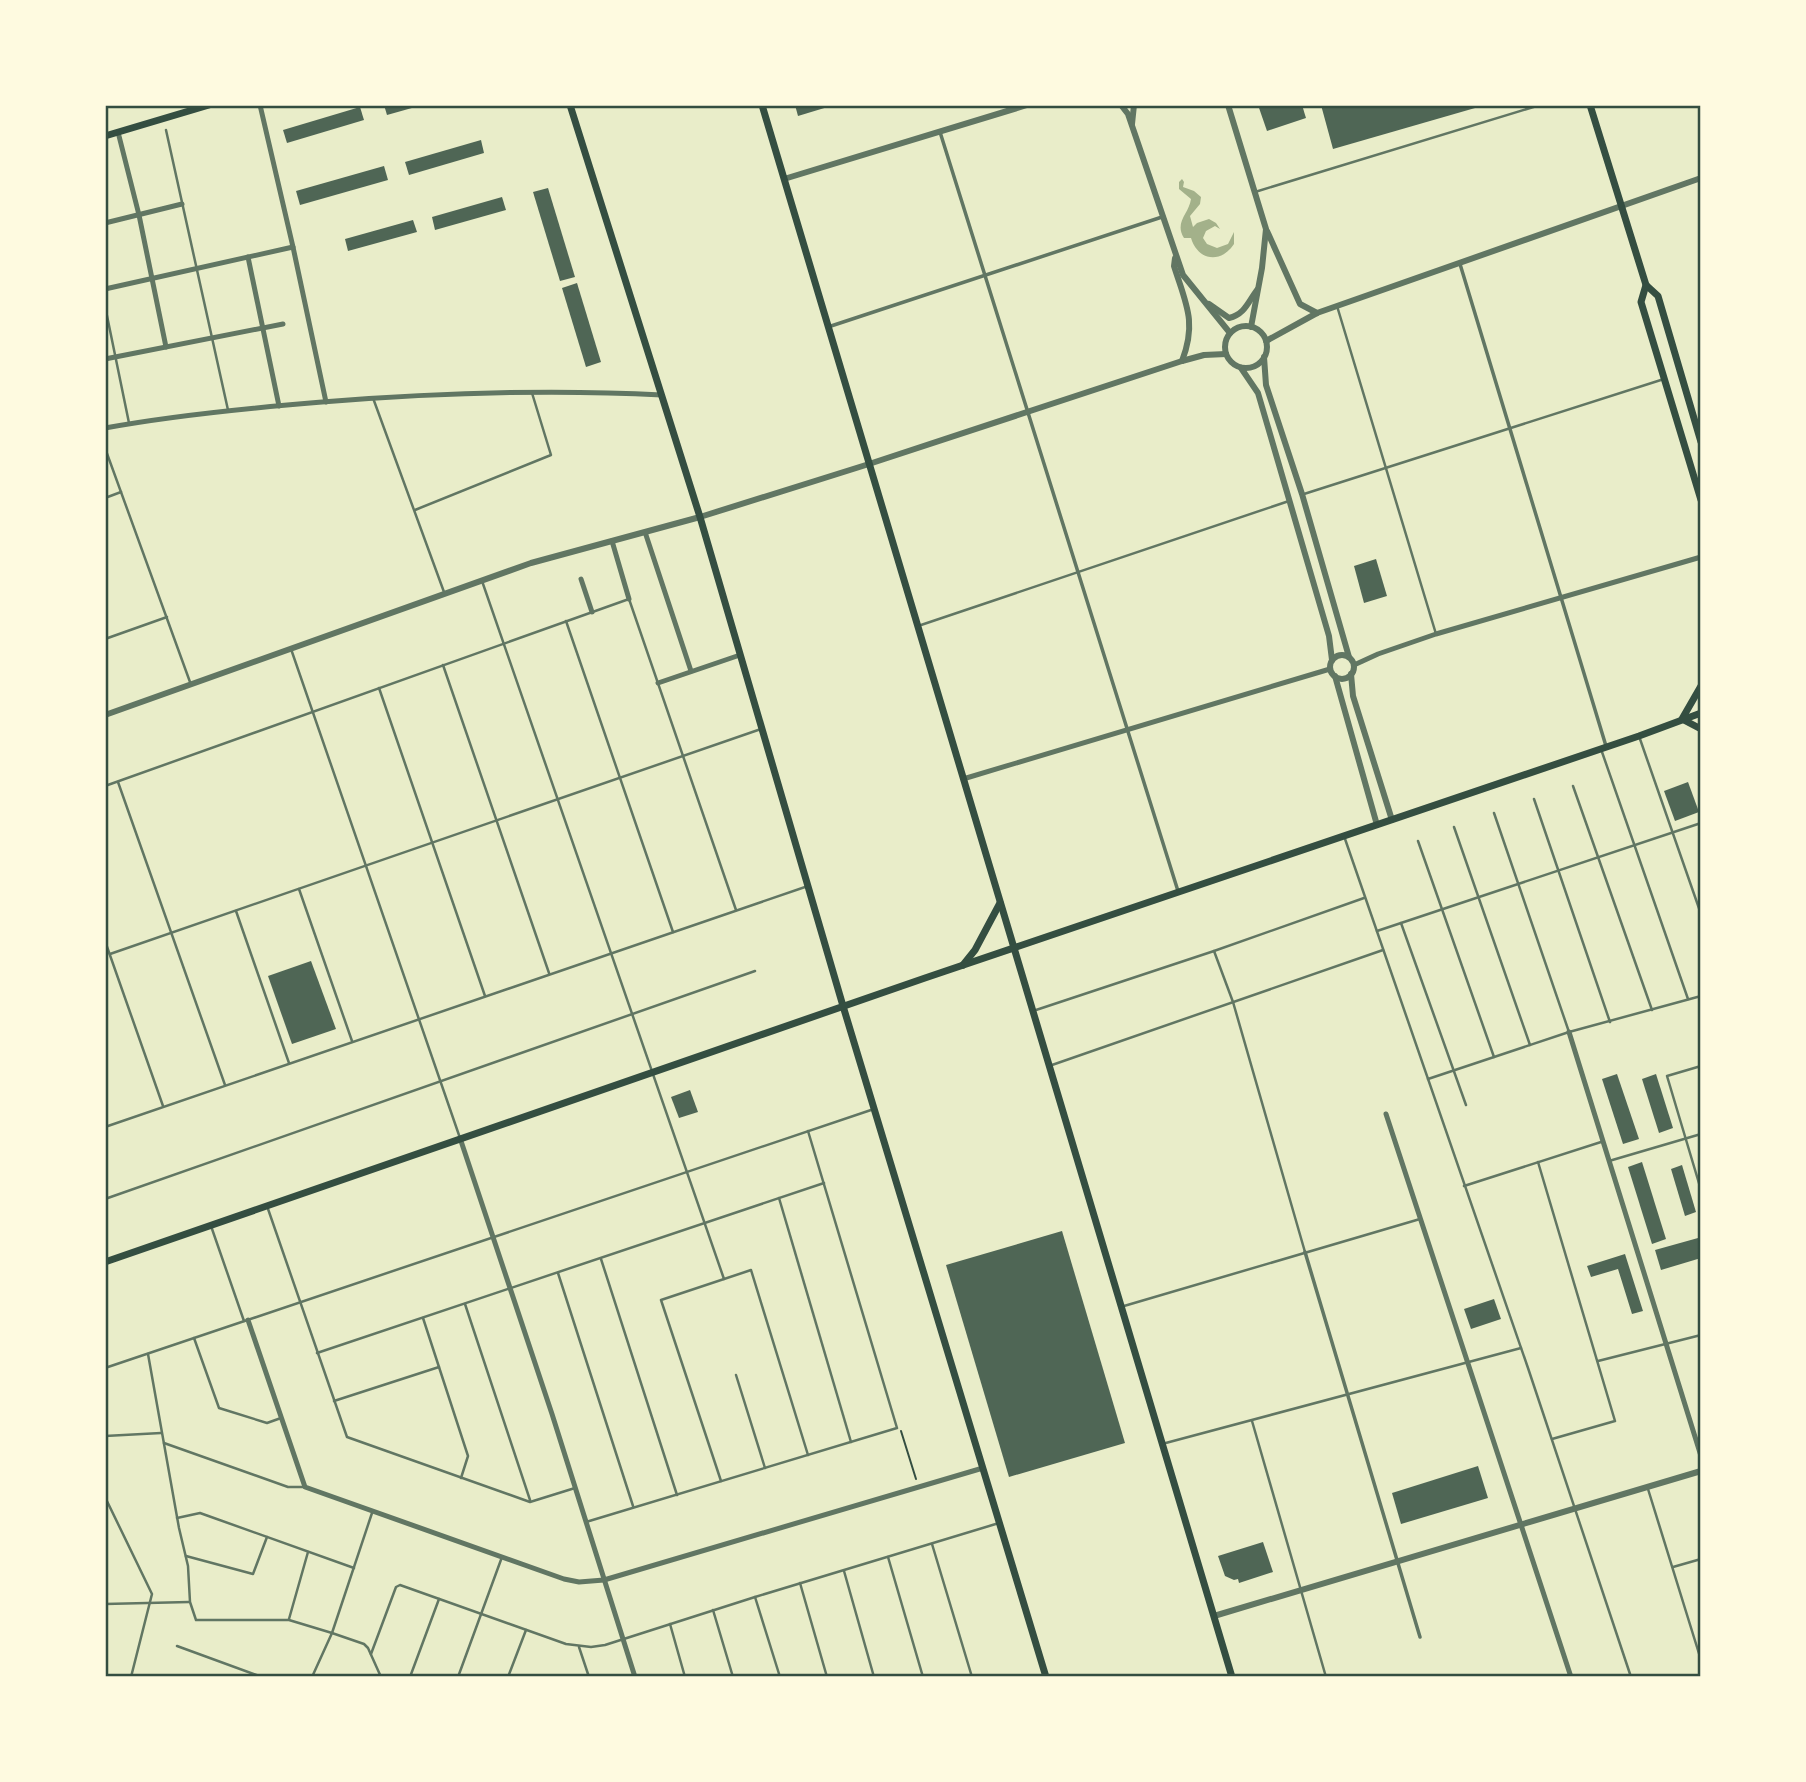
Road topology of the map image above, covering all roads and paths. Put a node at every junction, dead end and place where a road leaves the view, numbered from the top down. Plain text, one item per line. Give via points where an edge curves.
1 (209, 105) edge
2 (260, 105) edge
3 (570, 105) edge
4 (762, 105) edge
5 (1027, 105) edge
6 (1121, 105) edge
7 (1134, 105) edge
8 (1540, 105) edge
9 (1590, 105) edge
10 (1227, 107) edge
11 (1132, 126) junction
12 (166, 130) dead end
13 (118, 132) junction
14 (940, 132) junction
15 (105, 136) edge
16 (1701, 178) edge
17 (784, 179) junction
18 (1254, 192) junction
19 (183, 204) junction
20 (1620, 205) junction
21 (139, 215) junction
22 (1162, 217) junction
23 (105, 223) edge
24 (1266, 229) junction
25 (293, 247) junction
26 (1175, 256) junction
27 (248, 257) junction
28 (1459, 262) junction
29 (197, 269) junction
30 (985, 275) junction
31 (152, 279) junction
32 (1646, 285) junction
33 (105, 289) edge
34 (1258, 289) junction
35 (1204, 302) junction
36 (105, 306) edge
37 (1337, 306) junction
38 (1317, 313) junction
39 (282, 324) dead end
40 (828, 327) junction
41 (1251, 327) junction
42 (264, 328) junction
43 (1230, 333) junction
44 (212, 338) junction
45 (1266, 341) junction
46 (166, 347) junction
47 (1226, 354) junction
48 (116, 357) junction
49 (1264, 357) junction
50 (105, 359) edge
51 (1182, 361) junction
52 (1241, 368) junction
53 (1664, 379) junction
54 (532, 393) junction
55 (662, 395) junction
56 (373, 398) junction
57 (326, 402) junction
58 (279, 406) junction
59 (228, 412) junction
60 (1028, 412) junction
61 (130, 424) junction
62 (105, 428) edge
63 (1510, 429) junction
64 (1701, 442) edge
65 (105, 448) edge
66 (869, 464) junction
67 (1386, 467) junction
68 (121, 492) junction
69 (1302, 494) junction
70 (105, 498) edge
71 (1701, 500) edge
72 (1289, 501) junction
73 (415, 510) junction
74 (701, 517) junction
75 (645, 532) junction
76 (612, 541) junction
77 (1701, 556) edge
78 (1078, 572) junction
79 (580, 579) dead end
80 (482, 581) junction
81 (445, 594) junction
82 (1562, 598) junction
83 (629, 599) junction
84 (592, 612) junction
85 (167, 617) junction
86 (566, 621) junction
87 (918, 626) junction
88 (1436, 634) junction
89 (105, 639) edge
90 (503, 644) junction
91 (291, 649) junction
92 (740, 655) junction
93 (1349, 657) junction
94 (1332, 660) junction
95 (1354, 665) junction
96 (443, 666) junction
97 (1330, 668) junction
98 (691, 671) junction
99 (1351, 674) junction
100 (1335, 676) junction
101 (659, 683) junction
102 (191, 685) junction
103 (1701, 686) edge
104 (379, 688) junction
105 (313, 712) junction
106 (1701, 713) edge
107 (105, 715) edge
108 (1682, 719) junction
109 (1127, 728) junction
110 (761, 729) junction
111 (1701, 729) edge
112 (1639, 736) junction
113 (1604, 748) junction
114 (683, 756) junction
115 (620, 778) junction
116 (963, 779) junction
117 (118, 782) junction
118 (105, 786) edge
119 (1573, 786) dead end
120 (1534, 799) dead end
121 (557, 800) junction
122 (1494, 813) dead end
123 (1392, 820) junction
124 (496, 821) junction
125 (1701, 823) edge
126 (1377, 825) junction
127 (1454, 827) dead end
128 (1672, 833) junction
129 (1344, 836) junction
130 (1418, 841) dead end
131 (432, 843) junction
132 (1635, 846) junction
133 (1598, 858) junction
134 (366, 866) junction
135 (1557, 870) junction
136 (1517, 884) junction
137 (808, 886) junction
138 (299, 889) junction
139 (1179, 892) junction
140 (1480, 897) junction
141 (1365, 898) junction
142 (1000, 903) junction
143 (1441, 909) junction
144 (736, 910) junction
145 (236, 911) junction
146 (1701, 914) edge
147 (1401, 923) junction
148 (1377, 931) junction
149 (673, 932) junction
150 (171, 933) junction
151 (105, 941) edge
152 (1013, 947) junction
153 (1383, 950) junction
154 (1214, 951) junction
155 (610, 953) junction
156 (110, 954) junction
157 (963, 965) junction
158 (755, 971) dead end
159 (550, 974) junction
160 (485, 996) junction
161 (1701, 996) edge
162 (1688, 999) junction
163 (1233, 1002) junction
164 (843, 1006) junction
165 (1652, 1010) junction
166 (1032, 1011) junction
167 (632, 1015) junction
168 (419, 1019) junction
169 (1610, 1022) junction
170 (1569, 1032) junction
171 (352, 1042) junction
172 (1530, 1045) junction
173 (1494, 1057) junction
174 (289, 1063) junction
175 (1049, 1066) junction
176 (1701, 1066) edge
177 (1454, 1071) junction
178 (651, 1072) junction
179 (1428, 1079) junction
180 (440, 1082) junction
181 (225, 1085) junction
182 (1466, 1105) dead end
183 (163, 1107) junction
184 (874, 1109) junction
185 (1386, 1114) dead end
186 (105, 1127) edge
187 (808, 1131) junction
188 (1701, 1134) edge
189 (460, 1138) junction
190 (1685, 1139) junction
191 (1603, 1141) junction
192 (1609, 1161) junction
193 (1538, 1162) junction
194 (687, 1172) junction
195 (824, 1183) junction
196 (1464, 1185) junction
197 (1701, 1190) edge
198 (105, 1199) edge
199 (779, 1199) junction
200 (267, 1206) junction
201 (1420, 1219) junction
202 (705, 1224) junction
203 (211, 1226) junction
204 (493, 1237) junction
205 (1305, 1252) junction
206 (601, 1259) junction
207 (105, 1262) edge
208 (558, 1273) junction
209 (724, 1279) junction
210 (510, 1289) junction
211 (300, 1302) junction
212 (465, 1304) junction
213 (1121, 1307) junction
214 (423, 1318) junction
215 (246, 1321) junction
216 (1701, 1335) edge
217 (194, 1338) junction
218 (1666, 1344) junction
219 (1521, 1348) junction
220 (317, 1353) junction
221 (148, 1354) junction
222 (1598, 1361) junction
223 (1467, 1364) junction
224 (439, 1367) junction
225 (105, 1368) edge
226 (736, 1375) dead end
227 (1349, 1396) junction
228 (334, 1401) junction
229 (281, 1418) junction
230 (1252, 1421) junction
231 (897, 1429) junction
232 (162, 1433) junction
233 (105, 1437) edge
234 (1552, 1440) junction
235 (851, 1442) junction
236 (164, 1443) junction
237 (1162, 1444) junction
238 (808, 1455) junction
239 (1701, 1456) edge
240 (765, 1468) junction
241 (984, 1468) junction
242 (1701, 1471) edge
243 (461, 1478) junction
244 (721, 1482) junction
245 (1647, 1486) junction
246 (305, 1487) junction
247 (919, 1487) junction
248 (575, 1488) junction
249 (677, 1495) junction
250 (105, 1497) edge
251 (530, 1502) junction
252 (634, 1508) junction
253 (1574, 1508) junction
254 (373, 1511) junction
255 (177, 1518) junction
256 (586, 1522) junction
257 (999, 1523) junction
258 (1520, 1525) junction
259 (268, 1537) junction
260 (932, 1544) junction
261 (308, 1552) junction
262 (186, 1556) junction
263 (502, 1557) junction
264 (888, 1557) junction
265 (1701, 1559) edge
266 (1398, 1561) junction
267 (1673, 1567) junction
268 (354, 1569) junction
269 (844, 1571) junction
270 (604, 1580) junction
271 (800, 1584) junction
272 (1299, 1589) junction
273 (755, 1597) junction
274 (439, 1599) junction
275 (190, 1602) junction
276 (151, 1603) junction
277 (105, 1604) edge
278 (713, 1610) junction
279 (481, 1614) junction
280 (1213, 1616) junction
281 (289, 1620) junction
282 (670, 1624) junction
283 (526, 1630) junction
284 (332, 1633) junction
285 (1420, 1637) dead end
286 (622, 1640) junction
287 (177, 1646) dead end
288 (579, 1647) junction
289 (371, 1654) junction
290 (1701, 1660) edge
291 (131, 1677) edge
292 (262, 1677) edge
293 (312, 1677) edge
294 (381, 1677) edge
295 (410, 1677) edge
296 (458, 1677) edge
297 (508, 1677) edge
298 (589, 1677) edge
299 (635, 1677) edge
300 (685, 1677) edge
301 (733, 1677) edge
302 (780, 1677) edge
303 (827, 1677) edge
304 (874, 1677) edge
305 (923, 1677) edge
306 (972, 1677) edge
307 (1046, 1677) edge
308 (1232, 1677) edge
309 (1326, 1677) edge
310 (1571, 1677) edge
311 (1631, 1677) edge

1 - 13 main road
2 - 25 street
3 - 55 main road
4 - 17 main road
5 - 14 street
6 - 11 street
7 - 11 street
8 - 18 lane
9 - 20 main road
10 - 18 street
11 - 22 street
12 - 19 lane
13 - 15 main road
13 - 21 street
14 - 17 street
14 - 30 street
16 - 20 street
17 - 40 main road
18 - 24 street
19 - 21 street
19 - 29 lane
20 - 28 street
20 - 32 main road
21 - 23 street
21 - 31 street
22 - 26 street
22 - 30 street
24 - 34 street
24 - 38 street via 1300,304
25 - 27 street
25 - 57 street
26 - 35 street
26 - 51 street via 1191,320
27 - 29 street
27 - 42 street
28 - 37 street
28 - 63 street
29 - 31 street
29 - 44 lane
30 - 40 street
30 - 60 street
31 - 33 street
31 - 46 street
32 - 53 main road via 1641,302
32 - 64 main road via 1658,296
34 - 35 street via 1242,313 1229,318
34 - 41 street
35 - 43 street
36 - 48 lane
37 - 38 street
37 - 67 lane
38 - 45 street
39 - 42 street
40 - 66 main road
41 - 43 street
41 - 45 street
42 - 44 street
42 - 58 street
43 - 47 street
44 - 46 street
44 - 59 lane
45 - 49 street
46 - 48 street
47 - 51 street
47 - 52 street
48 - 50 street
48 - 61 lane
49 - 52 street via 1257,365
49 - 69 street via 1266,385
51 - 60 street
52 - 72 street via 1258,393
53 - 63 lane
53 - 71 main road
54 - 55 street
54 - 56 street
54 - 73 lane via 551,456
55 - 74 main road
56 - 57 street
56 - 73 lane
57 - 58 street
58 - 59 street
59 - 61 street
60 - 66 street
60 - 78 street
61 - 62 street
63 - 67 lane
63 - 82 street
65 - 68 lane
66 - 74 street
66 - 87 main road
67 - 69 lane
67 - 88 lane
68 - 70 lane
68 - 85 lane
69 - 93 street
72 - 78 lane
72 - 94 street
73 - 81 lane
74 - 75 street
74 - 92 main road
75 - 76 street
75 - 98 street
76 - 80 street
76 - 83 street
77 - 82 street
78 - 87 lane
78 - 109 street
79 - 84 street
80 - 81 street
80 - 90 lane
81 - 91 street
82 - 88 street
82 - 113 street
83 - 84 lane
83 - 101 lane
84 - 86 lane
85 - 89 lane
85 - 102 lane
86 - 90 lane
86 - 115 lane
87 - 116 main road
88 - 95 street
90 - 96 lane
90 - 121 lane
91 - 102 street
91 - 105 lane
92 - 98 street
92 - 110 main road
93 - 94 street via 1340,655
93 - 95 street
94 - 97 street
95 - 99 street
96 - 104 lane
96 - 124 lane
97 - 100 street
97 - 109 street
98 - 101 street
99 - 100 street via 1344,679
99 - 123 street via 1353,696
100 - 126 street
101 - 114 lane
102 - 107 street
103 - 108 main road
104 - 105 lane
104 - 131 lane
105 - 117 lane
105 - 134 lane
106 - 108 main road
108 - 111 main road
108 - 112 main road
109 - 116 street
109 - 139 street
110 - 114 lane
110 - 137 main road
112 - 113 main road
112 - 128 lane
113 - 123 main road
113 - 132 lane
114 - 115 lane
114 - 144 lane
115 - 121 lane
115 - 149 lane
116 - 142 main road
117 - 118 lane
117 - 150 lane
119 - 133 lane
120 - 135 lane
121 - 124 lane
121 - 155 lane
122 - 136 lane
123 - 126 main road
124 - 131 lane
124 - 159 lane
125 - 128 lane
126 - 129 main road
127 - 140 lane
128 - 132 lane
128 - 146 lane
129 - 139 main road
129 - 141 lane
130 - 143 lane
131 - 134 lane
131 - 160 lane
132 - 133 lane
132 - 162 lane
133 - 135 lane
133 - 165 lane
134 - 138 lane
134 - 168 lane
135 - 136 lane
135 - 169 lane
136 - 140 lane
136 - 170 lane
137 - 144 lane
137 - 164 main road
138 - 145 lane
138 - 171 lane
139 - 152 main road
140 - 143 lane
140 - 172 lane
141 - 148 lane
141 - 154 lane
142 - 152 main road
142 - 157 main road
143 - 147 lane
143 - 173 lane
144 - 149 lane
145 - 150 lane
145 - 174 lane
147 - 148 lane
147 - 177 lane
148 - 153 lane
149 - 155 lane
150 - 156 lane
150 - 181 lane
151 - 156 lane
152 - 157 main road
152 - 166 main road
153 - 163 lane
153 - 179 lane
154 - 163 lane
154 - 166 lane
155 - 159 lane
155 - 167 lane
156 - 183 lane
157 - 164 main road
158 - 167 lane
159 - 160 lane
160 - 168 lane
161 - 162 lane
162 - 165 lane
163 - 175 lane
163 - 205 lane
164 - 178 main road
164 - 184 main road
165 - 169 lane
166 - 175 main road
167 - 178 lane
167 - 180 lane
168 - 171 lane
168 - 180 lane
169 - 170 lane
170 - 172 lane
170 - 191 street
171 - 174 lane
172 - 173 lane
173 - 177 lane
174 - 181 lane
175 - 213 main road
176 - 190 lane via 1667,1076
177 - 179 lane
177 - 182 lane
178 - 189 main road
178 - 194 lane
179 - 196 lane
180 - 189 lane
180 - 198 lane
181 - 183 lane
183 - 186 lane
184 - 187 lane
184 - 241 main road
185 - 201 street
187 - 194 lane
187 - 195 lane
188 - 190 lane
189 - 200 main road
189 - 204 street
190 - 192 lane
190 - 197 lane
191 - 192 street
191 - 193 lane
192 - 218 street
193 - 196 lane
193 - 222 lane
194 - 202 lane
194 - 204 lane
195 - 199 lane
195 - 231 lane
196 - 219 lane
199 - 202 lane
199 - 235 lane
200 - 203 main road
200 - 211 lane
201 - 205 lane
201 - 223 street
202 - 206 lane
202 - 209 lane
203 - 207 main road
203 - 215 lane
204 - 210 street
204 - 211 lane
205 - 213 lane
205 - 227 street
206 - 208 lane
206 - 249 lane
208 - 210 lane
208 - 252 lane
209 - 238 lane via 751,1270
209 - 244 lane via 661,1300
210 - 212 lane
210 - 248 street
211 - 215 lane
211 - 220 lane
212 - 214 lane
212 - 251 lane
213 - 237 main road
214 - 220 lane
214 - 224 lane
215 - 217 lane
215 - 229 street
216 - 218 lane
217 - 221 lane
217 - 229 lane via 219,1408 267,1423
218 - 222 lane
218 - 239 street
219 - 223 lane
219 - 234 lane
220 - 228 lane
221 - 225 lane
221 - 232 lane
222 - 234 lane via 1615,1421
223 - 227 lane
223 - 258 street
224 - 228 lane
224 - 243 lane via 468,1456
226 - 240 lane
227 - 230 lane
227 - 266 street
228 - 243 lane via 350,1439
229 - 246 street
230 - 237 lane
230 - 272 lane
231 - 235 lane
231 - 247 path
232 - 233 lane
232 - 236 lane
234 - 253 lane
235 - 238 lane
236 - 246 lane via 288,1487
236 - 255 lane
237 - 280 main road
238 - 240 lane
240 - 244 lane
241 - 247 street
241 - 257 main road
242 - 245 street
243 - 251 lane
244 - 249 lane
245 - 253 street
245 - 267 lane
246 - 254 street
247 - 270 street
248 - 251 lane
248 - 256 street
249 - 252 lane
250 - 276 lane via 152,1594
252 - 256 lane
253 - 258 street
253 - 311 lane
254 - 263 street
254 - 268 lane
255 - 259 lane via 200,1513
255 - 262 lane
256 - 270 street
257 - 260 lane
257 - 307 main road
258 - 266 street
258 - 310 street
259 - 261 lane
259 - 262 lane via 253,1574
260 - 264 lane
260 - 306 lane
261 - 268 lane
261 - 281 lane
262 - 275 lane
263 - 270 street via 564,1579
263 - 279 lane
264 - 269 lane
264 - 305 lane
265 - 267 lane
266 - 272 street
266 - 285 street
267 - 290 lane
268 - 284 lane
269 - 271 lane
269 - 304 lane
270 - 286 street
271 - 273 lane
271 - 303 lane
272 - 280 street
272 - 309 lane
273 - 278 lane
273 - 302 lane
274 - 279 lane
274 - 289 lane via 396,1587
274 - 295 lane
275 - 276 lane
275 - 281 lane via 196,1620
276 - 277 lane
276 - 291 lane
278 - 282 lane
278 - 301 lane
279 - 283 lane
279 - 296 lane
280 - 308 main road
281 - 284 lane
282 - 286 lane
282 - 300 lane
283 - 288 lane
283 - 297 lane
284 - 289 lane via 364,1644
284 - 293 lane
286 - 288 lane
286 - 299 street
287 - 292 lane
288 - 298 lane
289 - 294 lane

